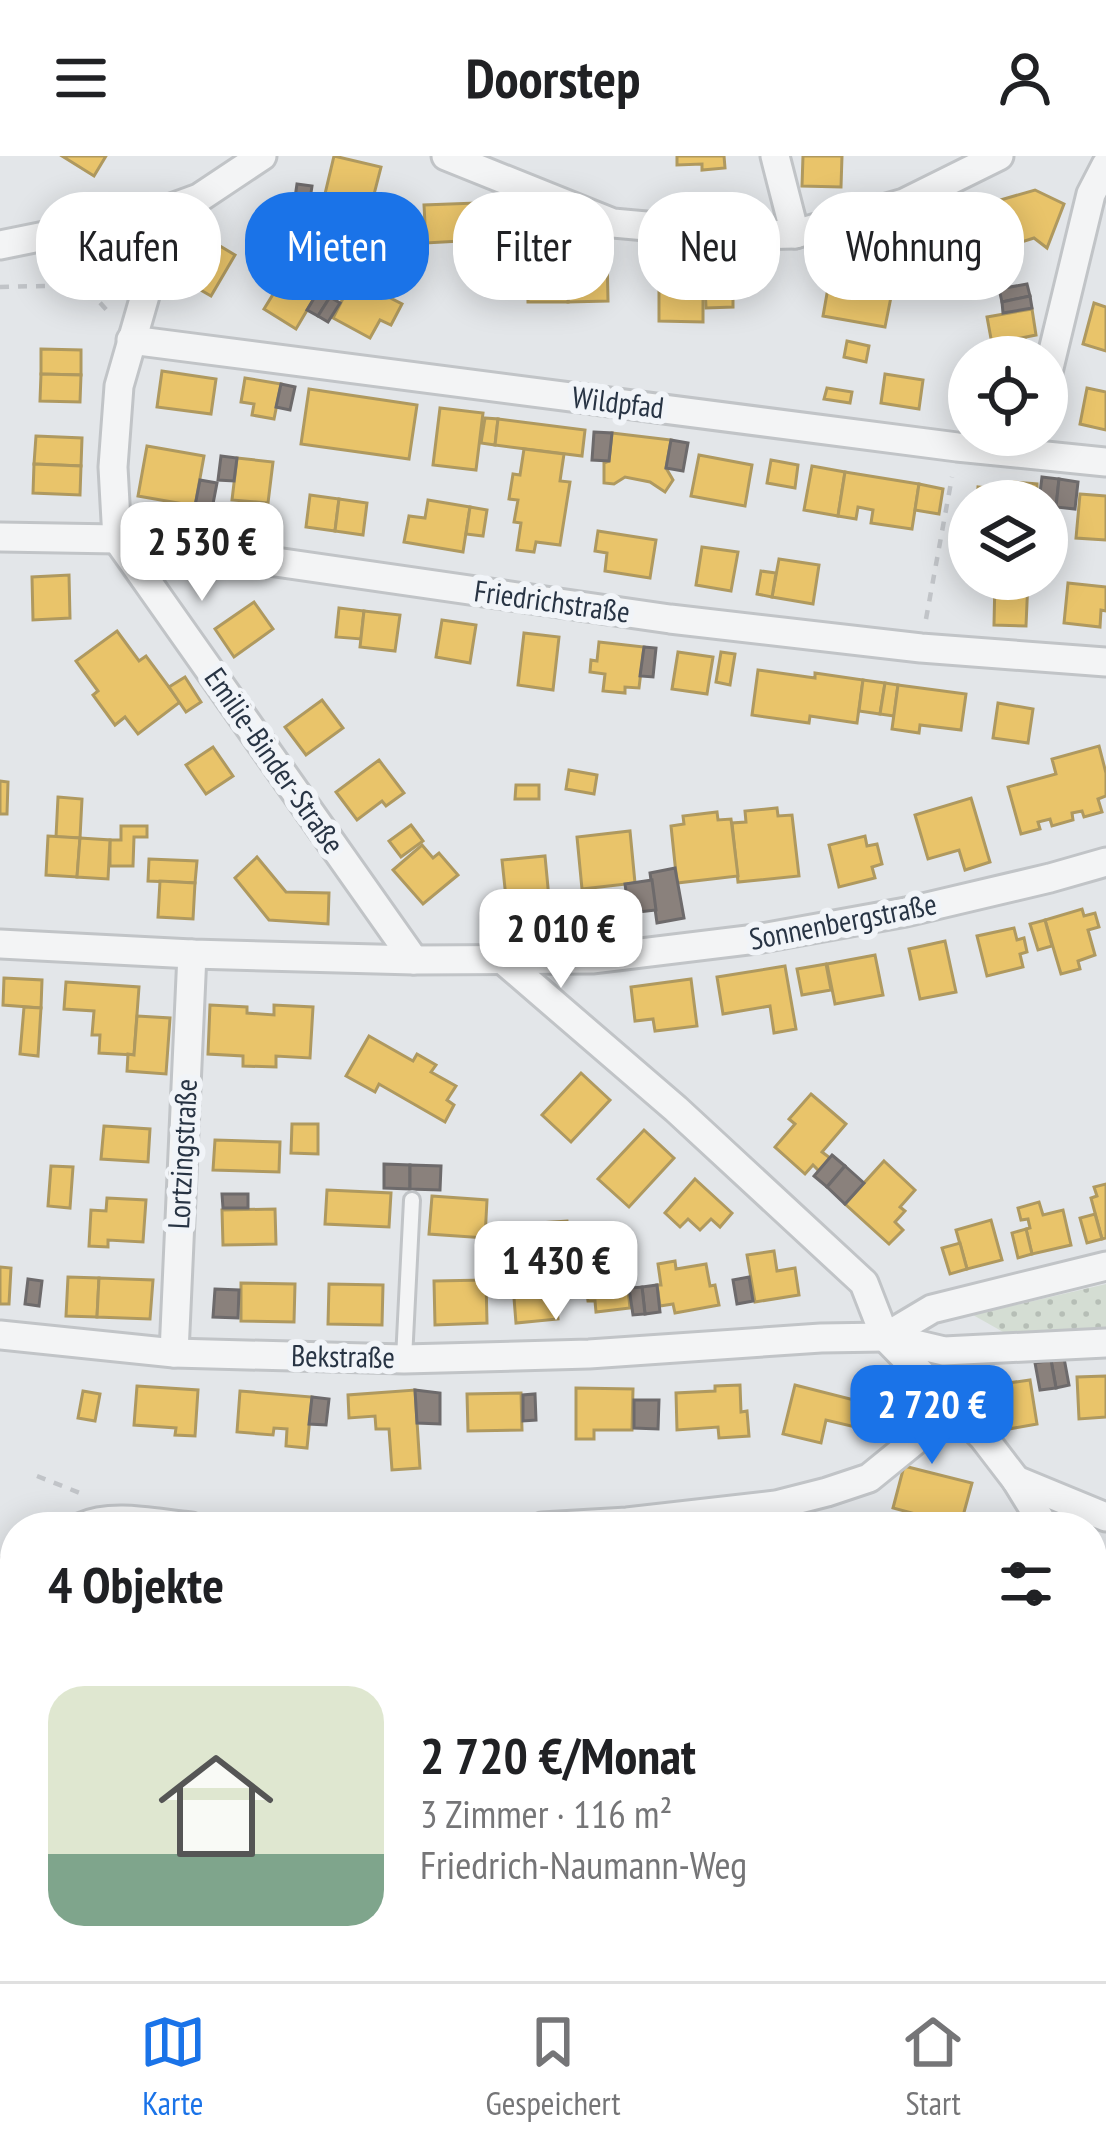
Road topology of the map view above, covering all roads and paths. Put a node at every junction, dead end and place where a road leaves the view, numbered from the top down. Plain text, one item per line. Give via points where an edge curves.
1 (262, 156) edge
2 (446, 156) edge
3 (776, 156) edge
4 (999, 156) edge
5 (1106, 165) edge
6 (208, 192) edge
7 (795, 234) junction
8 (36, 239) edge
9 (0, 244) edge
10 (36, 286) edge
11 (0, 287) edge
12 (98, 300) edge
13 (143, 300) edge
14 (133, 333) junction
15 (1057, 336) edge
16 (948, 446) edge
17 (1068, 454) edge
18 (955, 456) edge
19 (1106, 462) edge
20 (0, 537) edge
21 (117, 538) junction
22 (921, 648) junction
23 (1106, 662) edge
24 (1106, 862) edge
25 (0, 944) edge
26 (192, 954) junction
27 (414, 960) junction
28 (503, 960) junction
29 (412, 1200) dead end
30 (1106, 1266) edge
31 (0, 1335) edge
32 (884, 1337) junction
33 (1106, 1343) edge
34 (174, 1354) junction
35 (404, 1359) junction
36 (955, 1408) junction
37 (37, 1476) dead end
38 (1016, 1480) junction
39 (86, 1512) edge
40 (715, 1512) edge
41 (1036, 1512) edge
42 (1094, 1512) edge

1 - 6 street
2 - 7 street via 613,223
3 - 7 street
4 - 7 street via 904,203
5 - 15 street via 1091,194
8 - 9 street
10 - 11 path
12 - 14 path
13 - 14 street
14 - 16 street, Wildpfad
14 - 21 street via 114,423
17 - 19 street, Wildpfad
18 - 22 path
20 - 21 street, Friedrichstraße
21 - 22 street, Friedrichstraße
21 - 27 street, Emilie-Binder-Straße
22 - 23 street, Friedrichstraße
24 - 28 street, Sonnenbergstraße via 756,939
25 - 26 street, Sonnenbergstraße
26 - 27 street, Sonnenbergstraße
26 - 34 street, Lortzingstraße
27 - 28 street, Sonnenbergstraße
28 - 32 street via 864,1283
29 - 35 lane
30 - 32 street, Bekstraße via 932,1309
31 - 34 street, Bekstraße
32 - 33 street via 944,1351
32 - 35 street, Bekstraße
32 - 36 street
34 - 35 street, Bekstraße
36 - 38 street
36 - 40 street via 869,1478 776,1505
37 - 39 path via 87,1496
38 - 41 street
38 - 42 street

